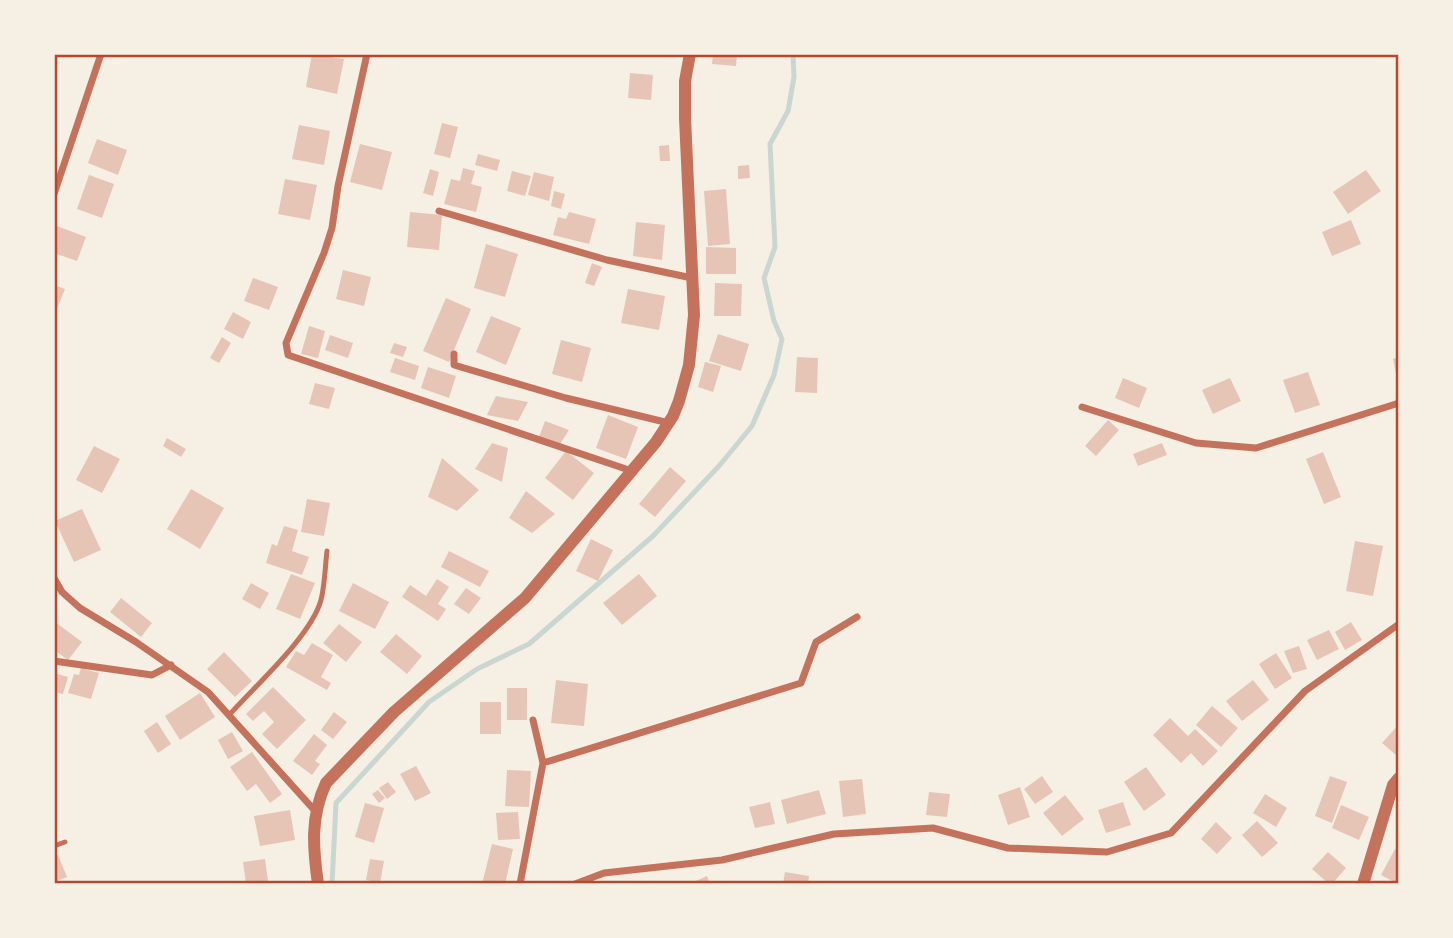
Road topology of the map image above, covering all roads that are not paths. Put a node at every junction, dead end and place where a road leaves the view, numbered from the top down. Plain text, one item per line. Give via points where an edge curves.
1 (101, 54) edge
2 (366, 54) edge
3 (690, 54) edge
4 (54, 194) edge
5 (439, 211) dead end
6 (692, 278) junction
7 (454, 354) dead end
8 (1399, 403) edge
9 (1082, 407) dead end
10 (668, 423) junction
11 (632, 471) junction
12 (327, 551) dead end
13 (54, 578) edge
14 (856, 617) dead end
15 (1399, 624) edge
16 (54, 661) edge
17 (171, 665) junction
18 (230, 714) junction
19 (533, 720) dead end
20 (543, 763) junction
21 (1399, 778) edge
22 (317, 813) junction
23 (65, 842) dead end
24 (54, 846) edge
25 (318, 884) edge
26 (520, 884) edge
27 (575, 884) edge
28 (1363, 884) edge

1 - 4 street
2 - 11 street via 332,228 286,343 288,355
3 - 6 street via 685,118
5 - 6 street via 607,260
6 - 10 street via 689,365 680,401
7 - 10 street via 454,365
8 - 9 street via 1256,448 1196,443
10 - 11 street
11 - 22 street via 526,598 394,712 326,783
12 - 18 lane via 322,598 315,616
13 - 17 street via 79,608
14 - 20 street via 816,642 802,683
15 - 27 street via 1305,691 1171,833 1107,852 1008,848 933,828 834,834 722,860 604,873
16 - 17 street via 152,675
17 - 18 street
18 - 22 street
19 - 20 street
20 - 26 street
21 - 28 street
22 - 25 street via 312,841
23 - 24 lane

